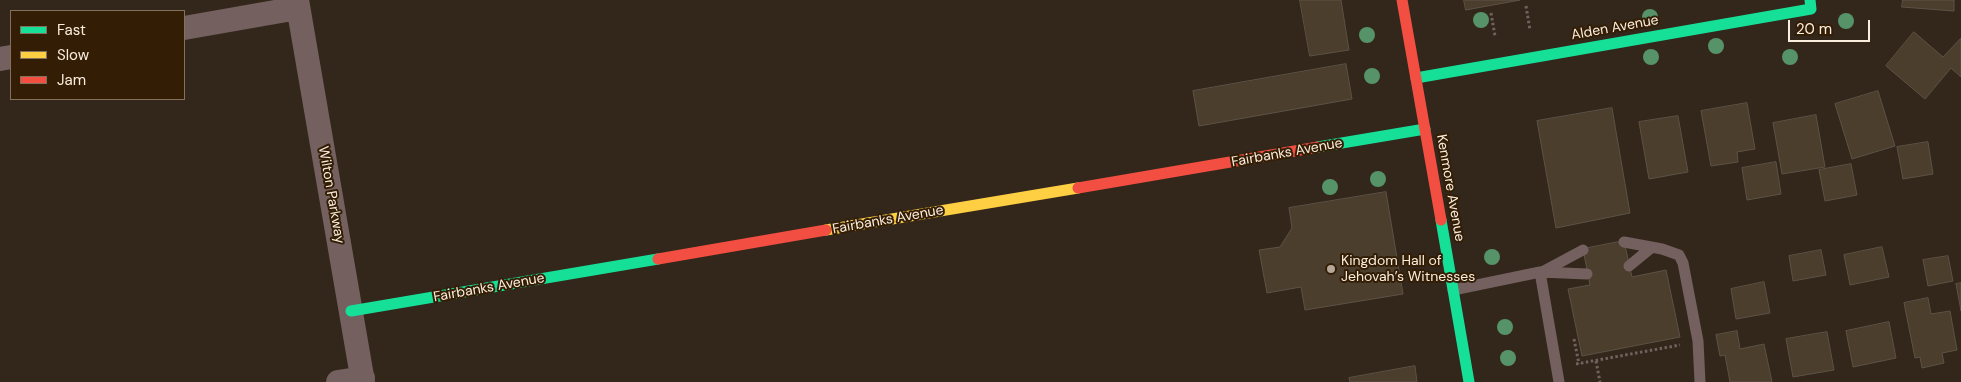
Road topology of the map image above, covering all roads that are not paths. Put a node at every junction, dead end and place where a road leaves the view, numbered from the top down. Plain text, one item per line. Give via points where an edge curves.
1 (1402, 0) edge
2 (1810, 0) edge
3 (298, 4) edge
4 (185, 28) edge
5 (1416, 78) junction
6 (1425, 129) junction
7 (1624, 242) dead end
8 (1651, 248) junction
9 (1583, 250) dead end
10 (1629, 266) dead end
11 (1540, 272) junction
12 (1588, 274) dead end
13 (1453, 290) junction
14 (351, 311) junction
15 (363, 380) edge
16 (338, 382) edge
17 (1469, 382) edge
18 (1559, 382) edge
19 (1700, 382) edge

1 - 5 street, Kenmore Avenue
2 - 5 street, Alden Avenue via 1811,9
3 - 4 street
3 - 14 street, Wilton Parkway
5 - 6 street, Kenmore Avenue
6 - 13 street, Kenmore Avenue
6 - 14 street, Fairbanks Avenue
7 - 8 lane
8 - 10 lane
8 - 19 lane via 1679,255 1683,263 1698,341
9 - 11 lane
11 - 12 lane
11 - 13 lane
11 - 18 lane
13 - 17 street, Kenmore Avenue
14 - 15 street, Wilton Parkway
15 - 16 street

